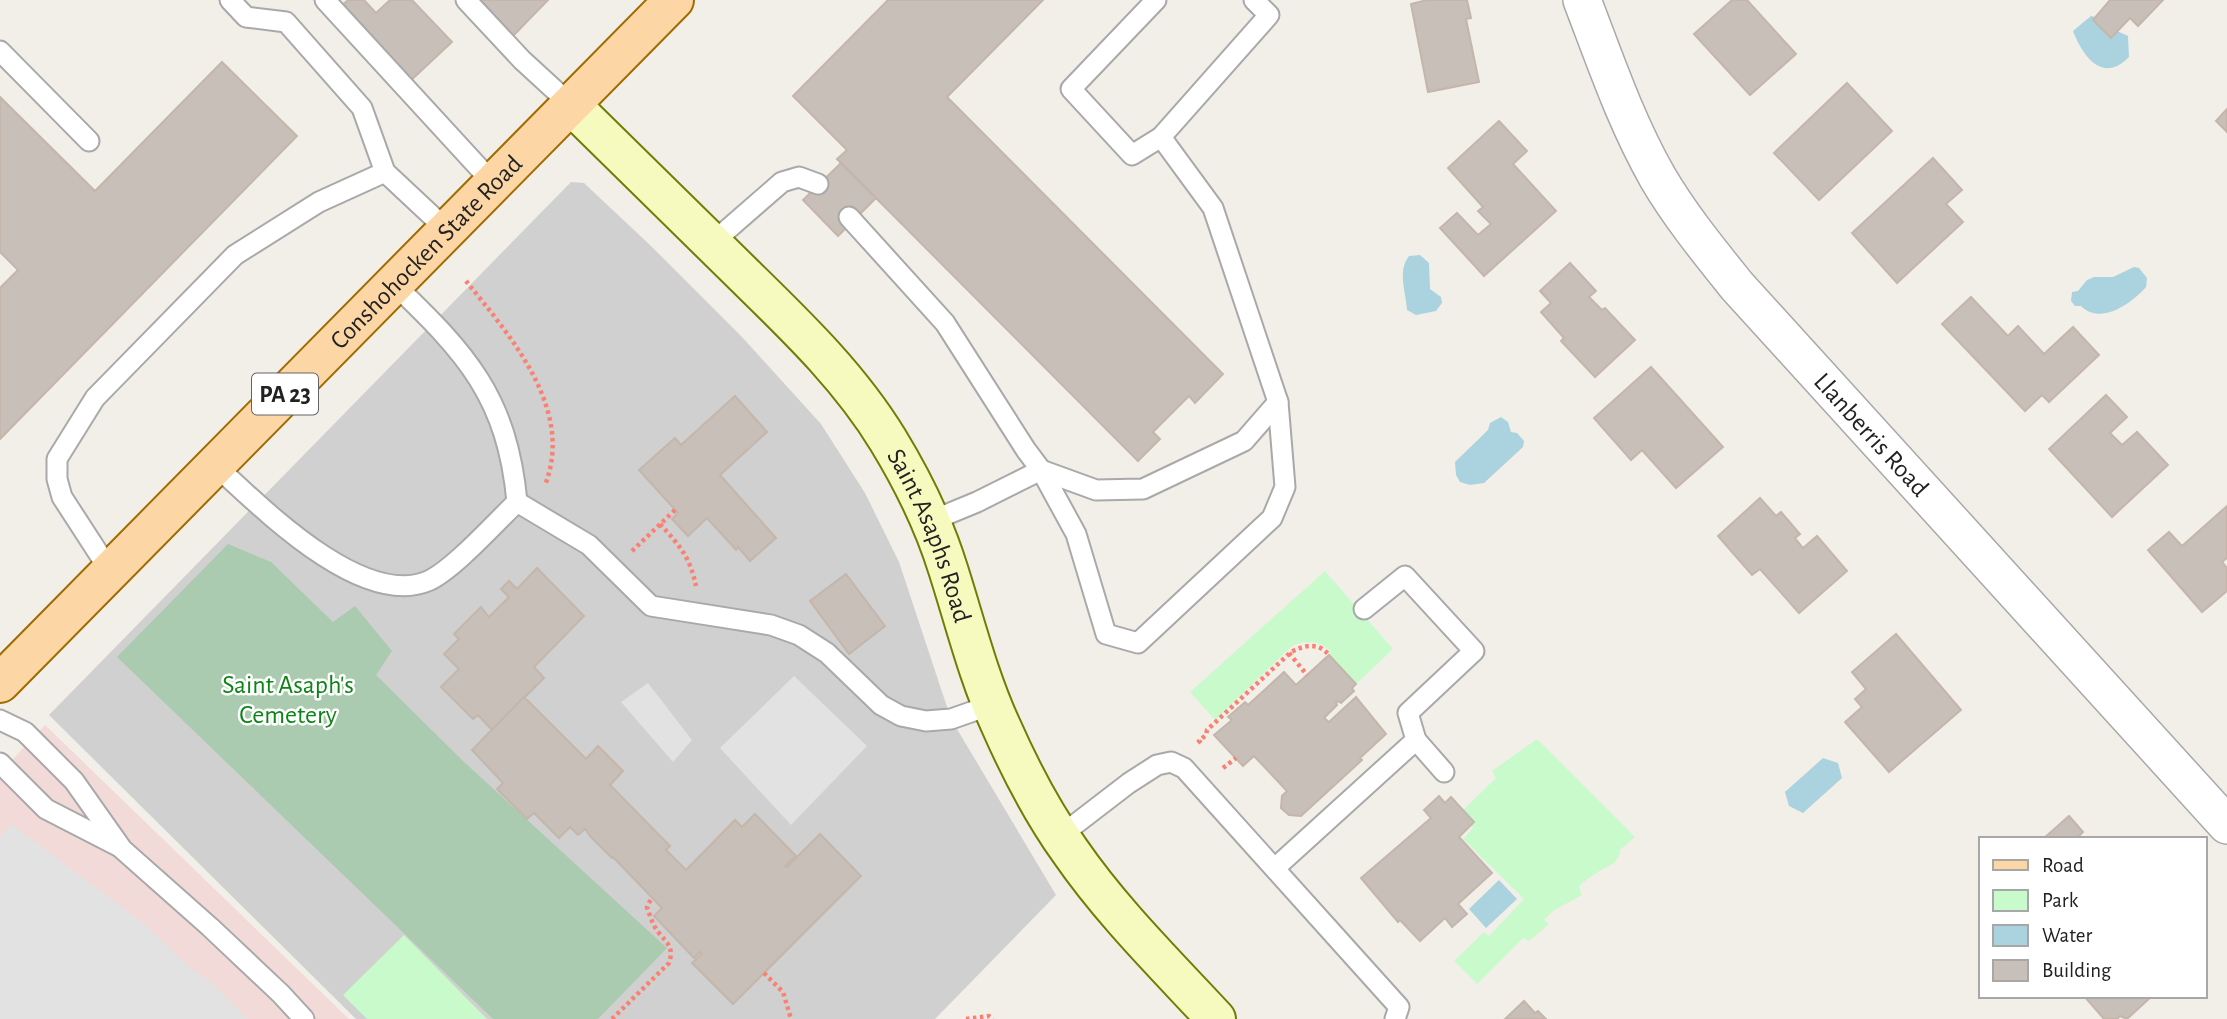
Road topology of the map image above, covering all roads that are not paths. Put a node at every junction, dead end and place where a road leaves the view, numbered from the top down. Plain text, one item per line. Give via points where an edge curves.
1 (230, 0) edge
2 (325, 0) edge
3 (466, 0) edge
4 (674, 0) edge
5 (1156, 0) edge
6 (1254, 0) edge
7 (1582, 0) edge
8 (0, 51) edge
9 (571, 105) junction
10 (1161, 137) junction
11 (89, 141) dead end
12 (385, 172) junction
13 (493, 183) junction
14 (818, 184) dead end
15 (849, 218) dead end
16 (447, 230) junction
17 (712, 243) junction
18 (394, 284) junction
19 (1278, 402) junction
20 (215, 465) junction
21 (1041, 470) junction
22 (522, 505) junction
23 (931, 522) junction
24 (110, 571) junction
25 (1364, 609) dead end
26 (0, 683) edge
27 (992, 705) junction
28 (0, 720) edge
29 (1416, 740) junction
30 (0, 763) edge
31 (1444, 772) dead end
32 (2227, 825) edge
33 (1060, 836) junction
34 (122, 849) junction
35 (1275, 868) junction
36 (304, 1019) edge
37 (1216, 1019) edge
38 (1395, 1019) edge

1 - 12 lane via 246,17 286,22 362,108
2 - 13 lane
3 - 9 lane
4 - 9 main road, Conshohocken State Road / PA 23
5 - 10 lane via 1071,89 1132,155
6 - 10 lane via 1269,15
7 - 32 street, Llanberris Road via 1638,139 1705,248
8 - 11 lane
9 - 13 main road, Conshohocken State Road / PA 23
9 - 17 street, Saint Asaphs Road
10 - 19 lane via 1213,208
12 - 16 lane
12 - 24 lane via 319,202 236,255 95,398 58,459 57,479 62,498
13 - 16 main road, Conshohocken State Road / PA 23
14 - 17 lane via 799,177 782,182
15 - 21 lane via 945,323
16 - 18 main road, Conshohocken State Road / PA 23
17 - 23 street, Saint Asaphs Road via 832,363 862,401
18 - 20 main road, Conshohocken State Road / PA 23
18 - 22 lane via 460,350 478,377 505,436
19 - 21 lane via 1244,441 1143,489 1096,490
19 - 21 lane via 1285,487 1272,518 1138,643 1106,634 1076,534
20 - 22 lane via 328,559 389,585 428,581
20 - 24 main road, Conshohocken State Road / PA 23
21 - 23 lane
22 - 27 lane via 589,545 651,606 771,625 799,635 827,653 881,705 901,716 951,719
23 - 27 street, Saint Asaphs Road
24 - 26 main road, Conshohocken State Road / PA 23
25 - 29 lane via 1405,576 1474,651 1408,713
27 - 33 street, Saint Asaphs Road via 1018,763
28 - 34 lane via 25,732 74,781
29 - 31 lane
29 - 35 lane
30 - 34 lane via 46,809
33 - 35 lane via 1129,783 1157,765 1171,762 1184,768
33 - 37 street, Saint Asaphs Road via 1103,894
34 - 36 lane
35 - 38 lane via 1399,1007

